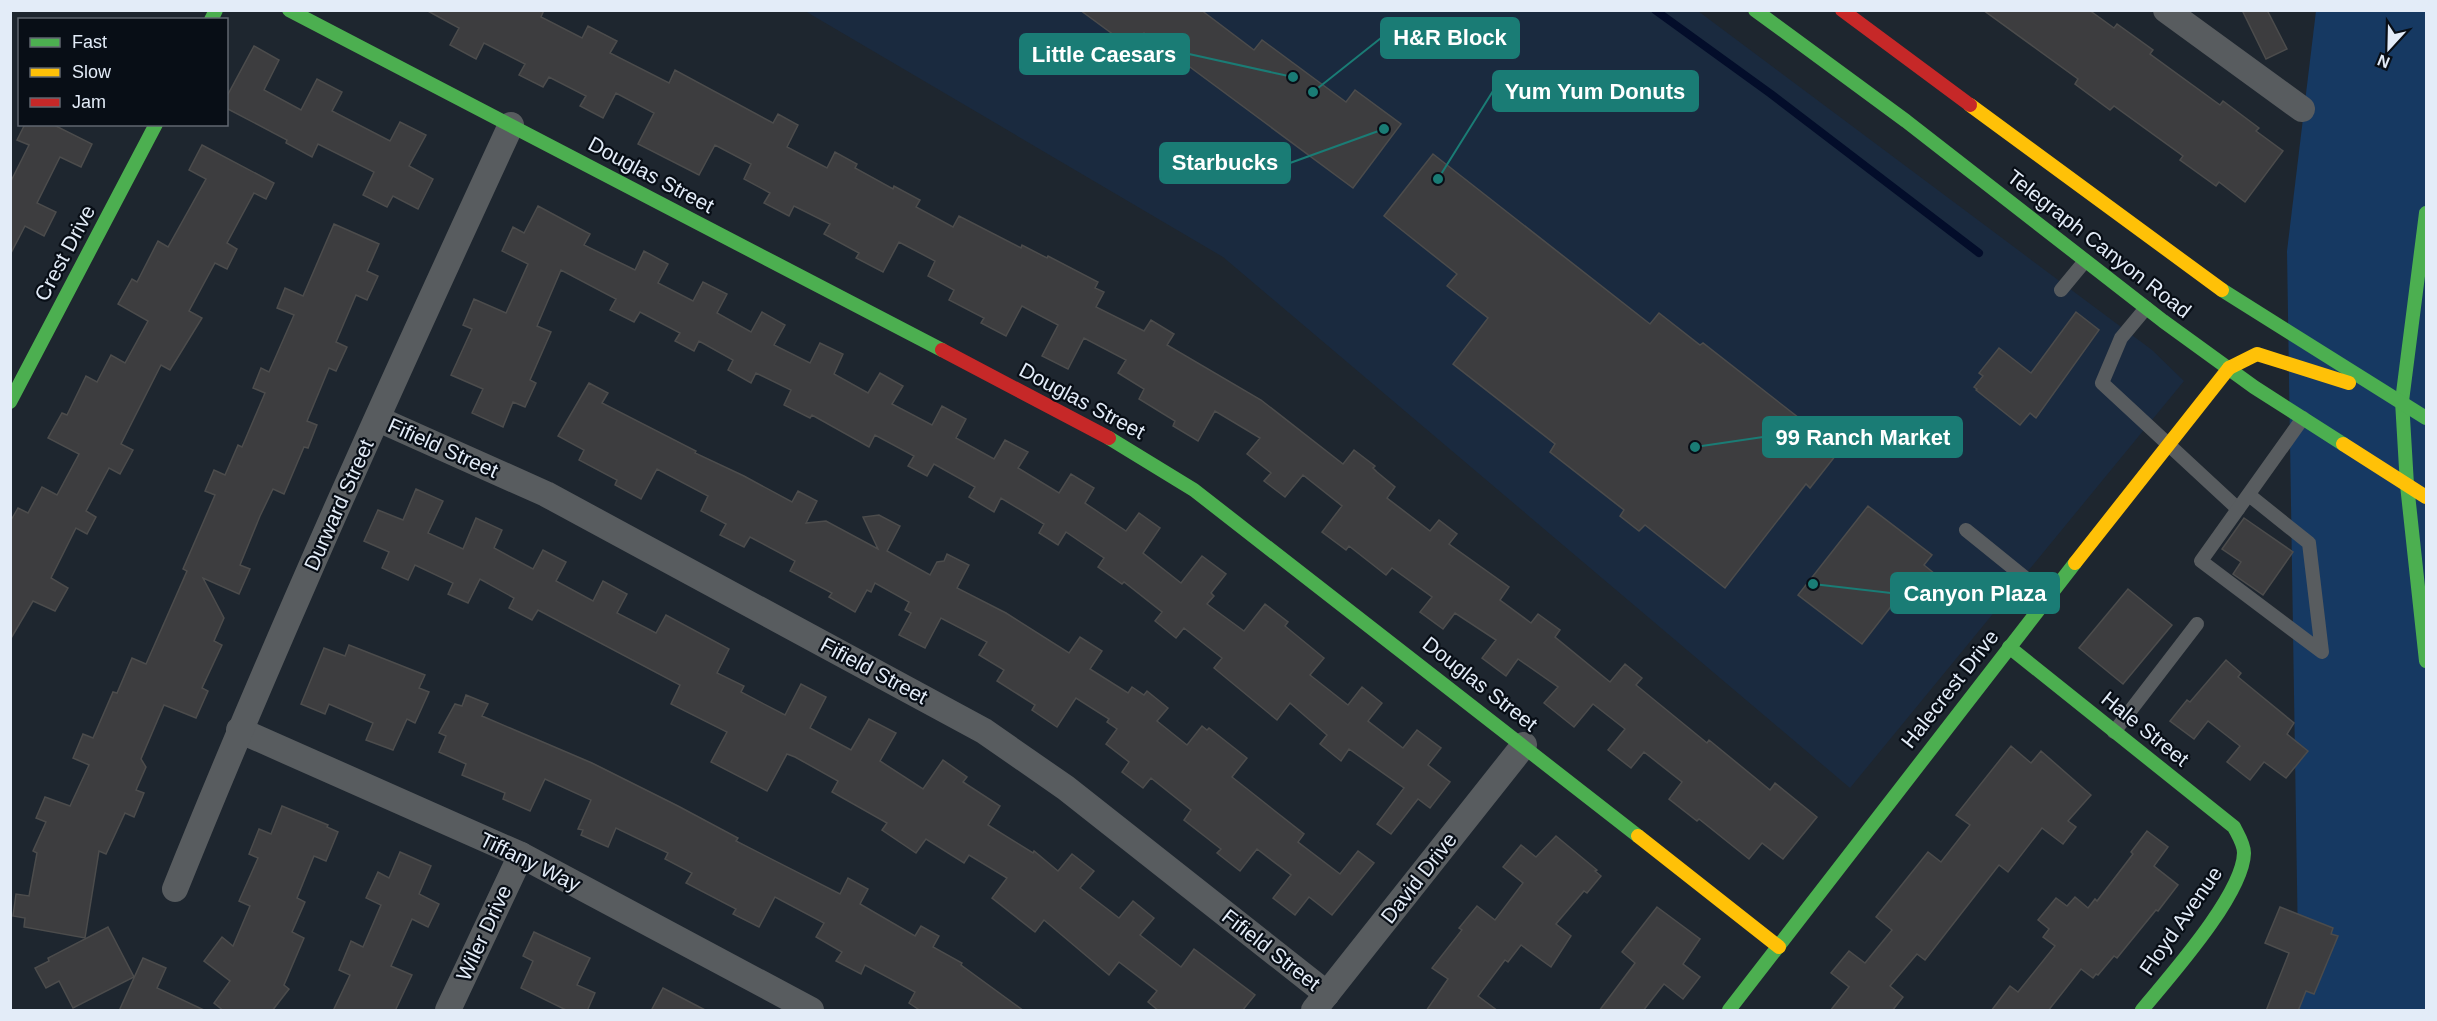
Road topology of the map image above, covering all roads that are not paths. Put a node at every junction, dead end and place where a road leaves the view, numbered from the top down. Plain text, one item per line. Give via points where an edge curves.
1 (289, 10) edge
2 (1755, 10) edge
3 (1842, 10) edge
4 (2166, 10) edge
5 (2302, 109) dead end
6 (511, 125) junction
7 (155, 126) edge
8 (2427, 213) edge
9 (2085, 261) junction
10 (2061, 290) dead end
11 (2146, 308) junction
12 (2229, 368) junction
13 (2388, 395) junction
14 (2402, 401) junction
15 (10, 402) edge
16 (378, 418) junction
17 (2303, 418) junction
18 (2427, 418) edge
19 (2169, 443) junction
20 (2407, 485) junction
21 (2249, 495) junction
22 (2427, 497) edge
23 (2238, 509) junction
24 (1966, 530) dead end
25 (2049, 597) junction
26 (2197, 624) dead end
27 (2009, 647) junction
28 (2427, 661) edge
29 (239, 730) junction
30 (2114, 732) junction
31 (1524, 745) junction
32 (2245, 851) joint
33 (521, 855) junction
34 (175, 889) dead end
35 (1779, 946) junction
36 (1321, 1002) edge
37 (448, 1011) edge
38 (811, 1011) edge
39 (1730, 1011) edge
40 (2142, 1011) edge

1 - 6 main road, Douglas Street
2 - 9 main road, Telegraph Canyon Road via 1906,121
3 - 13 main road, Telegraph Canyon Road via 2207,280
4 - 5 street
6 - 16 street, Durward Street
6 - 31 main road, Douglas Street via 1126,447 1194,490
7 - 15 main road, Crest Drive
8 - 14 main road
9 - 10 lane
9 - 11 main road, Telegraph Canyon Road
11 - 12 main road, Telegraph Canyon Road
11 - 19 lane via 2121,338 2102,383
12 - 13 main road via 2257,354
12 - 17 main road, Telegraph Canyon Road
12 - 19 main road, Halecrest Drive
13 - 14 main road, Telegraph Canyon Road
14 - 18 main road, Telegraph Canyon Road
14 - 20 main road
16 - 29 street, Durward Street
16 - 36 street, Fifield Street via 546,494 984,731 1066,788
17 - 20 main road, Telegraph Canyon Road
17 - 21 lane
19 - 23 lane
19 - 25 main road, Halecrest Drive
20 - 22 main road, Telegraph Canyon Road
20 - 28 main road
21 - 23 lane
21 - 23 lane via 2308,543 2322,652 2201,561
24 - 25 lane
25 - 27 main road, Halecrest Drive
26 - 30 lane
27 - 30 main road, Hale Street
27 - 35 main road, Halecrest Drive
29 - 33 street, Tiffany Way
29 - 34 street, Durward Street
30 - 32 main road, Hale Street via 2234,827
31 - 35 main road, Douglas Street
31 - 36 street, David Drive
32 - 40 main road, Floyd Avenue via 2240,875 2223,904
33 - 37 street, Wiler Drive
33 - 38 street, Tiffany Way
35 - 39 main road, Halecrest Drive

